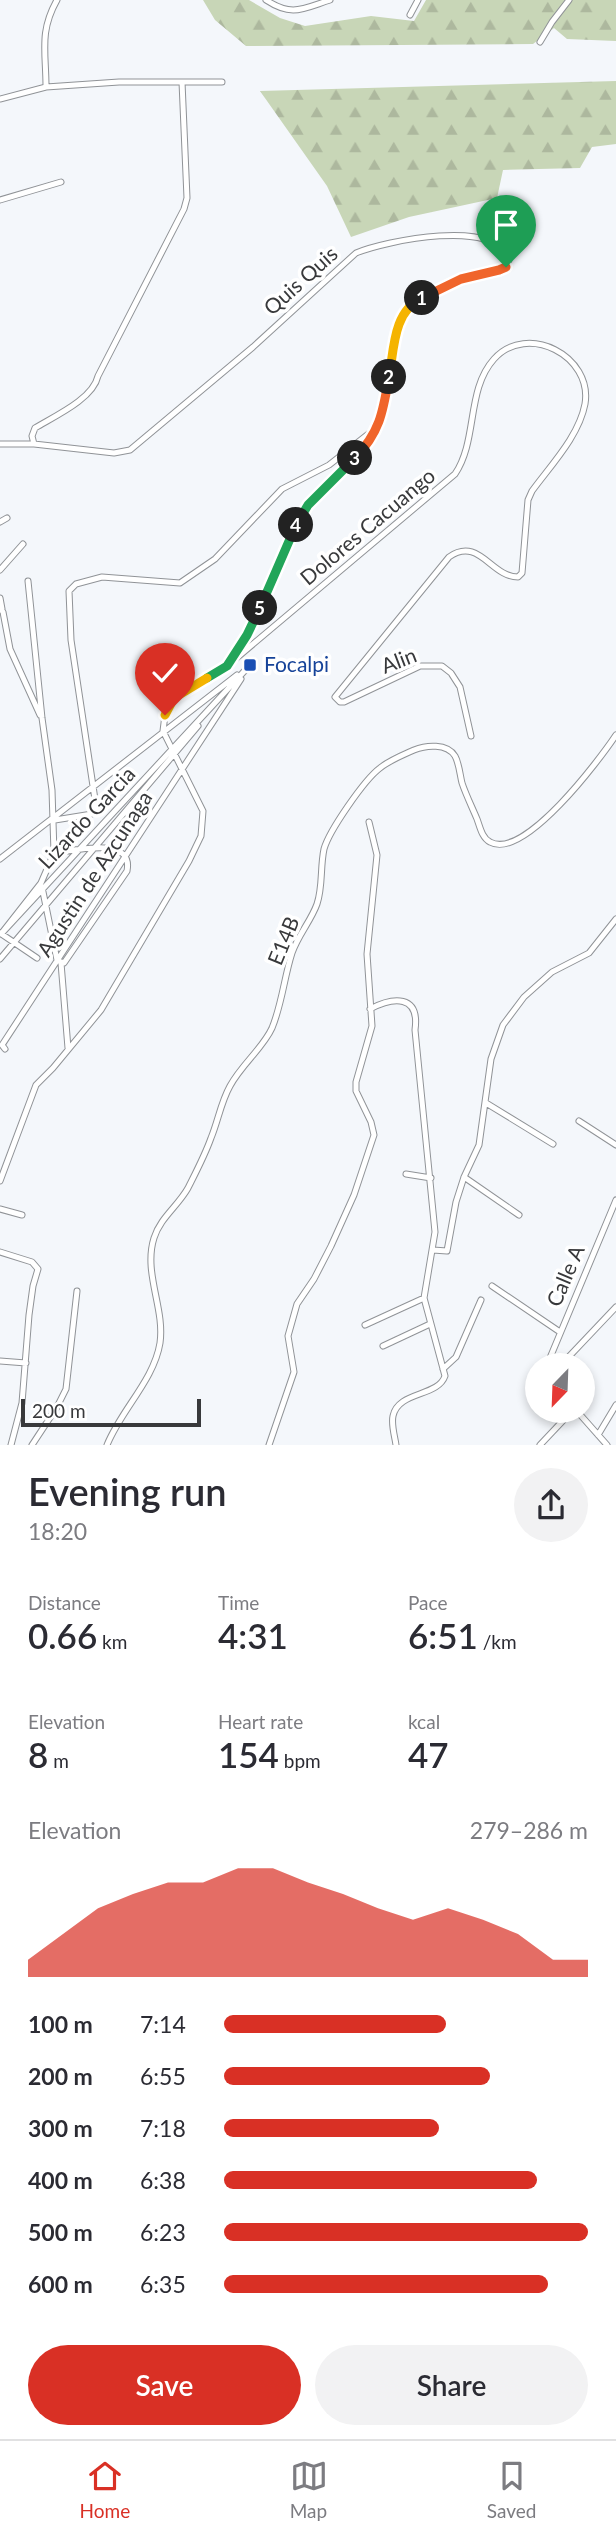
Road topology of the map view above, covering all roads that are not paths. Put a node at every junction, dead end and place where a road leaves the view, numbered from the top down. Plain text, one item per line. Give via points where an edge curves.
1 (57, 0) edge
2 (266, 0) edge
3 (330, 0) edge
4 (569, 0) edge
5 (415, 1) edge
6 (310, 3) edge
7 (410, 15) dead end
8 (540, 42) dead end
9 (182, 82) junction
10 (222, 82) dead end
11 (46, 87) junction
12 (0, 99) edge
13 (61, 182) dead end
14 (0, 200) edge
15 (378, 426) junction
16 (0, 444) edge
17 (34, 444) junction
18 (7, 518) dead end
19 (0, 522) edge
20 (23, 544) dead end
21 (0, 570) edge
22 (28, 581) dead end
23 (0, 598) edge
24 (1, 610) edge
25 (250, 665) junction
26 (227, 666) junction
27 (336, 700) joint
28 (42, 718) junction
29 (164, 732) junction
30 (616, 735) edge
31 (471, 736) dead end
32 (174, 751) junction
33 (183, 769) junction
34 (93, 787) junction
35 (54, 818) junction
36 (369, 822) dead end
37 (93, 849) junction
38 (78, 851) junction
39 (54, 853) junction
40 (125, 856) junction
41 (0, 859) edge
42 (42, 886) junction
43 (46, 905) junction
44 (616, 919) edge
45 (0, 934) edge
46 (14, 943) junction
47 (37, 958) dead end
48 (0, 959) edge
49 (59, 961) junction
50 (370, 1009) junction
51 (68, 1048) junction
52 (5, 1049) dead end
53 (486, 1103) junction
54 (579, 1121) dead end
55 (553, 1144) dead end
56 (616, 1145) edge
57 (406, 1174) dead end
58 (464, 1177) junction
59 (431, 1178) junction
60 (0, 1181) edge
61 (616, 1200) edge
62 (0, 1209) edge
63 (22, 1215) dead end
64 (519, 1215) dead end
65 (433, 1250) junction
66 (0, 1252) edge
67 (492, 1286) dead end
68 (77, 1291) dead end
69 (424, 1298) junction
70 (481, 1300) dead end
71 (616, 1307) edge
72 (430, 1324) junction
73 (365, 1325) dead end
74 (560, 1332) junction
75 (383, 1346) dead end
76 (552, 1353) edge
77 (572, 1353) edge
78 (0, 1361) edge
79 (26, 1363) junction
80 (443, 1369) junction
81 (616, 1405) edge
82 (562, 1423) edge
83 (586, 1423) edge
84 (598, 1435) junction
85 (11, 1445) edge
86 (32, 1445) edge
87 (107, 1445) edge
88 (269, 1445) edge
89 (396, 1445) edge
90 (541, 1445) edge
91 (607, 1445) edge

1 - 11 street via 44,30
2 - 6 street via 286,10
3 - 6 street
4 - 8 street
5 - 7 street
9 - 10 street
9 - 11 street
9 - 17 street via 184,209 95,387 35,428
11 - 12 street
13 - 14 street
15 - 17 street, Quis Quis via 402,316 415,301 461,279 506,267 509,260 502,249 479,238 455,235 413,237 367,248 346,260 253,347 130,450 114,453
15 - 26 street, Quis Quis via 365,447 304,510 247,635
15 - 34 street, Lizardo Garcia via 329,465 282,489 215,559 180,583 102,577 73,587 68,597 71,639
16 - 17 street, Quis Quis
18 - 19 street
20 - 21 street
22 - 28 street, Lizardo Garcia
23 - 24 street
24 - 28 street via 10,649
25 - 29 street, Agustin de Azcunaga
25 - 32 street, Lizardo Garcia
25 - 33 street, Agustin de Azcunaga
26 - 27 street, Dolores Cacuango via 455,474 464,457 482,378 495,357 505,349 534,344 568,356 584,383 586,401 575,432 528,500 522,573 518,578 509,577 477,554 463,550 449,557 336,694
26 - 29 street, Dolores Cacuango via 174,698 165,715
27 - 31 street, Alin via 344,702 420,666 442,666 460,687
28 - 35 street, Lizardo Garcia
29 - 32 street
29 - 34 street, Agustin de Azcunaga
30 - 87 street, E14B via 580,785 555,810 527,832 499,844 482,834 455,756 448,750 421,747 380,767 360,789 326,842 316,908 292,951 270,1032 236,1074 187,1190 159,1226 151,1255 160,1345 144,1384 118,1419
32 - 33 street
32 - 37 street, Lizardo Garcia
32 - 38 street, Lizardo Garcia
33 - 40 street, Agustin de Azcunaga
33 - 51 street via 203,811 195,851 101,1010
34 - 35 street, Agustin de Azcunaga
34 - 35 street, Lizardo Garcia via 96,806 92,814
35 - 39 street, Lizardo Garcia
35 - 41 street, Agustin de Azcunaga
36 - 50 street via 377,855 367,954
37 - 38 street
37 - 40 street via 112,848
37 - 43 street, Lizardo Garcia
38 - 39 street
38 - 42 street, Lizardo Garcia
39 - 42 street, Lizardo Garcia
40 - 49 street, Agustin de Azcunaga via 127,870 69,959
42 - 43 street
42 - 45 street, Lizardo Garcia
43 - 46 street, Lizardo Garcia
43 - 49 street
44 - 53 street via 589,953 551,972 503,1025 491,1059
45 - 46 street
46 - 47 street
46 - 48 street, Lizardo Garcia
49 - 51 street
49 - 52 street, Agustin de Azcunaga via 2,1045
50 - 59 street via 397,1000 413,1009
50 - 88 street via 372,1026 356,1091 374,1135 331,1246 297,1304 288,1336 294,1372
51 - 60 street via 36,1085
53 - 55 street
53 - 58 street via 479,1145
54 - 56 street
57 - 59 street
58 - 64 street
58 - 65 street via 447,1251
59 - 65 street
61 - 74 street, Calle A
62 - 63 street
65 - 69 street
66 - 79 street via 32,1262 38,1269
67 - 74 street
68 - 86 street via 66,1388
69 - 72 street
69 - 73 street
70 - 80 street via 456,1357
71 - 77 street
72 - 75 street
72 - 80 street
74 - 76 street, Calle A
78 - 79 street
79 - 85 street
80 - 89 street via 443,1381 396,1410
81 - 84 street
82 - 90 street
83 - 84 street
84 - 91 street

